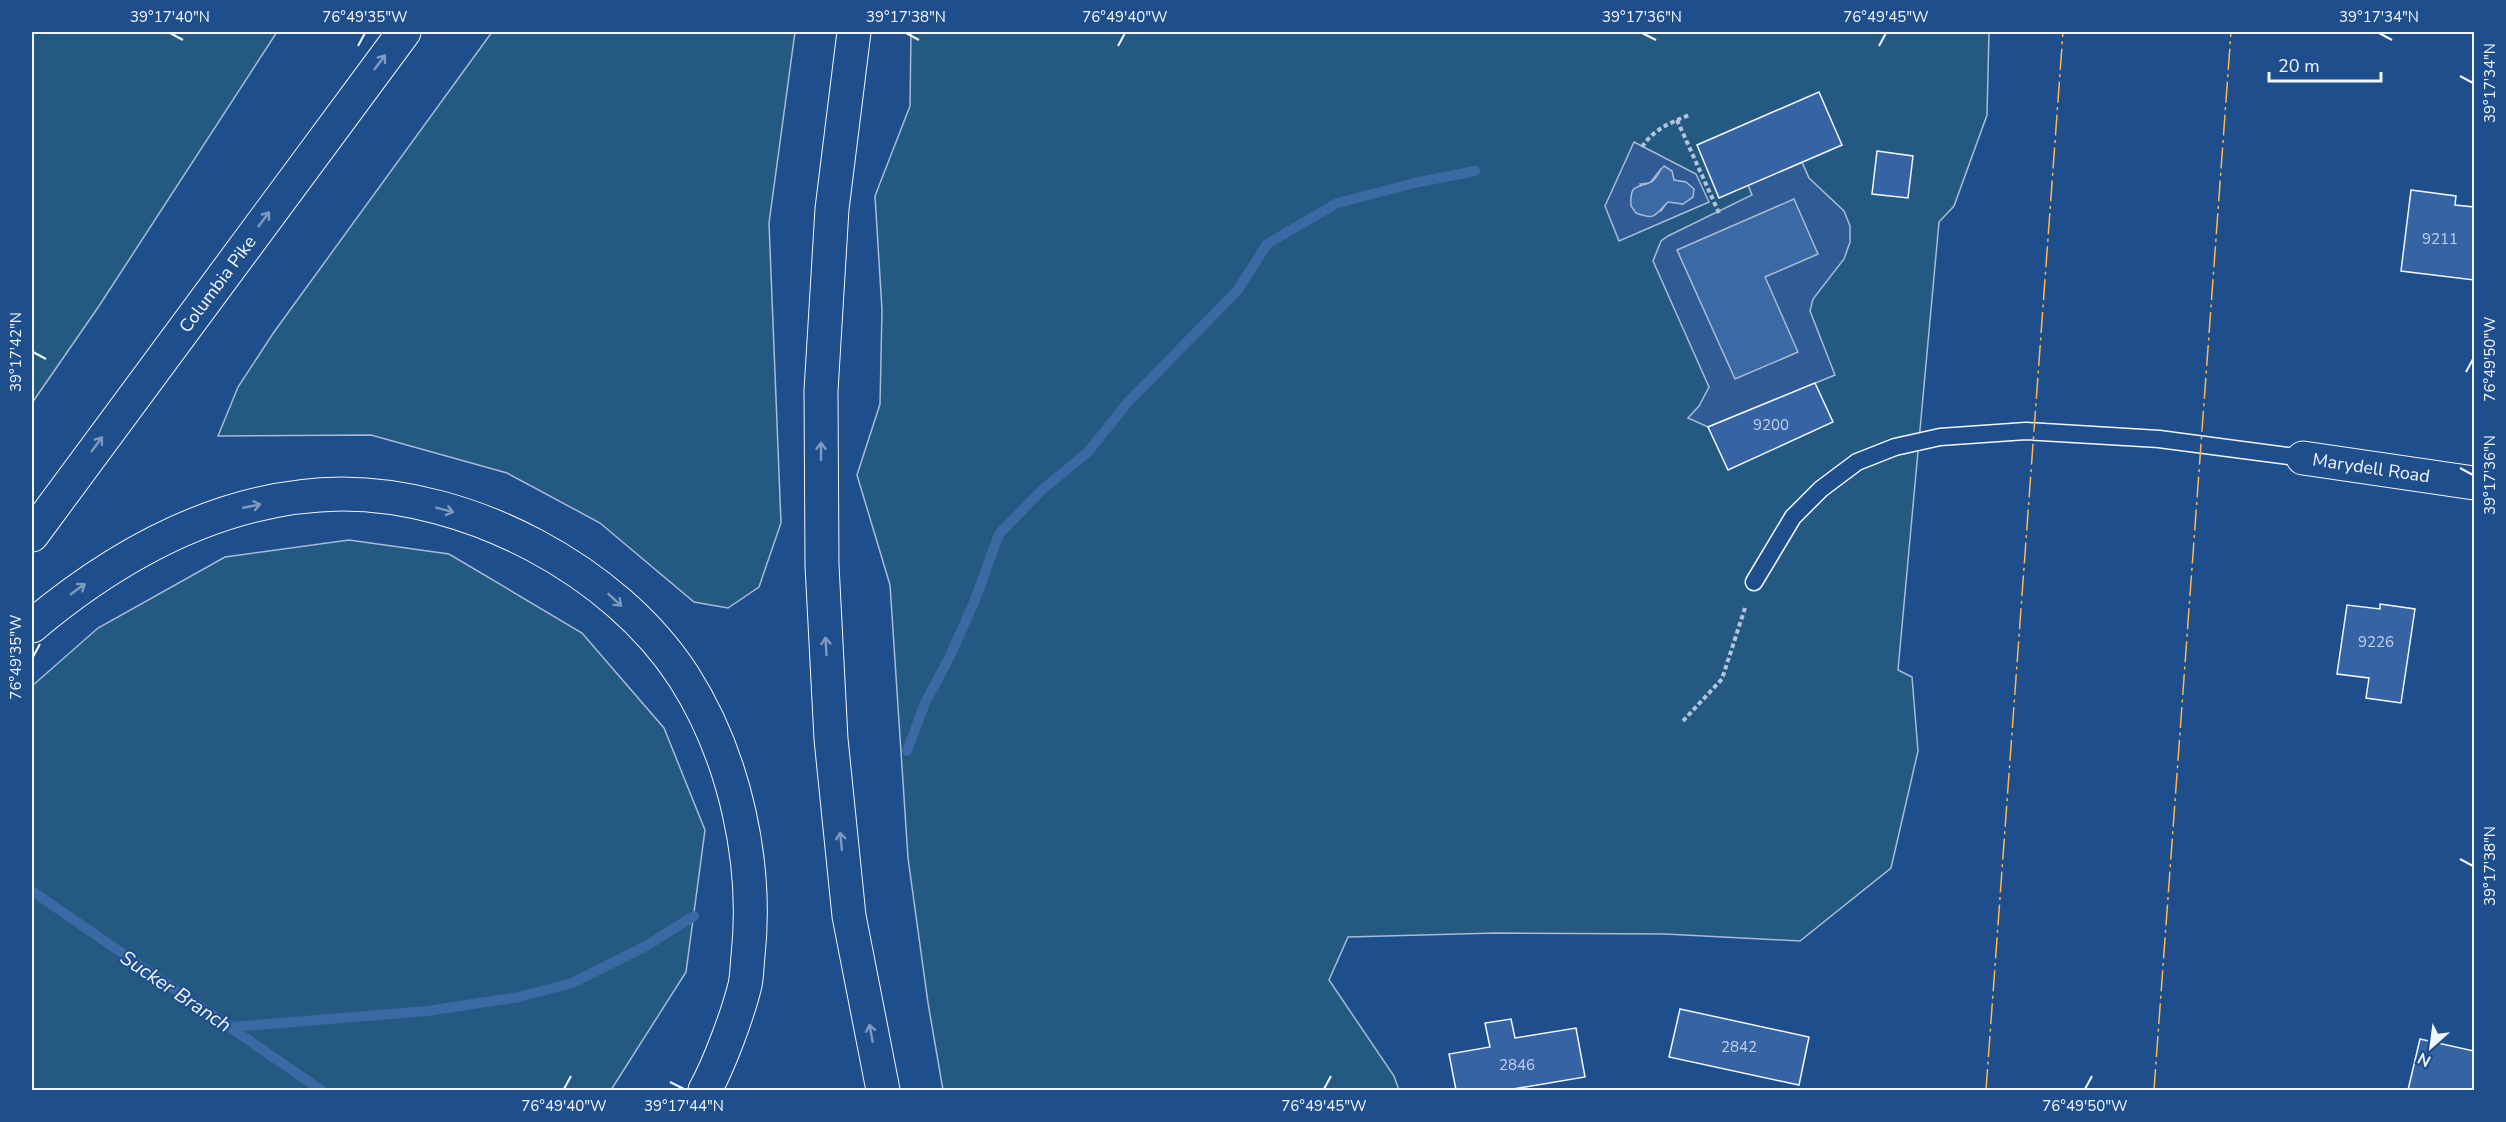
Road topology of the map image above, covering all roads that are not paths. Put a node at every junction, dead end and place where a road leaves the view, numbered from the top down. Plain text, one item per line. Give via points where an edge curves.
1 (404, 32) edge
2 (854, 32) edge
3 (2303, 458) joint
4 (2475, 483) edge
5 (32, 535) edge
6 (1754, 582) dead end
7 (32, 626) edge
8 (705, 1090) edge
9 (883, 1090) edge

5 -> 1 main road, Columbia Pike
9 -> 2 main road via 849,916 831,739 822,565 820,391 832,209
3 - 4 main road, Marydell Road
3 - 6 lane via 2159,439 2026,431 1940,437 1895,447 1857,462 1821,489 1793,517
7 -> 8 main road via 106,569 153,542 240,508 292,498 341,494 394,498 450,511 511,532 562,562 611,596 684,677 732,782 750,887 750,937 745,984

